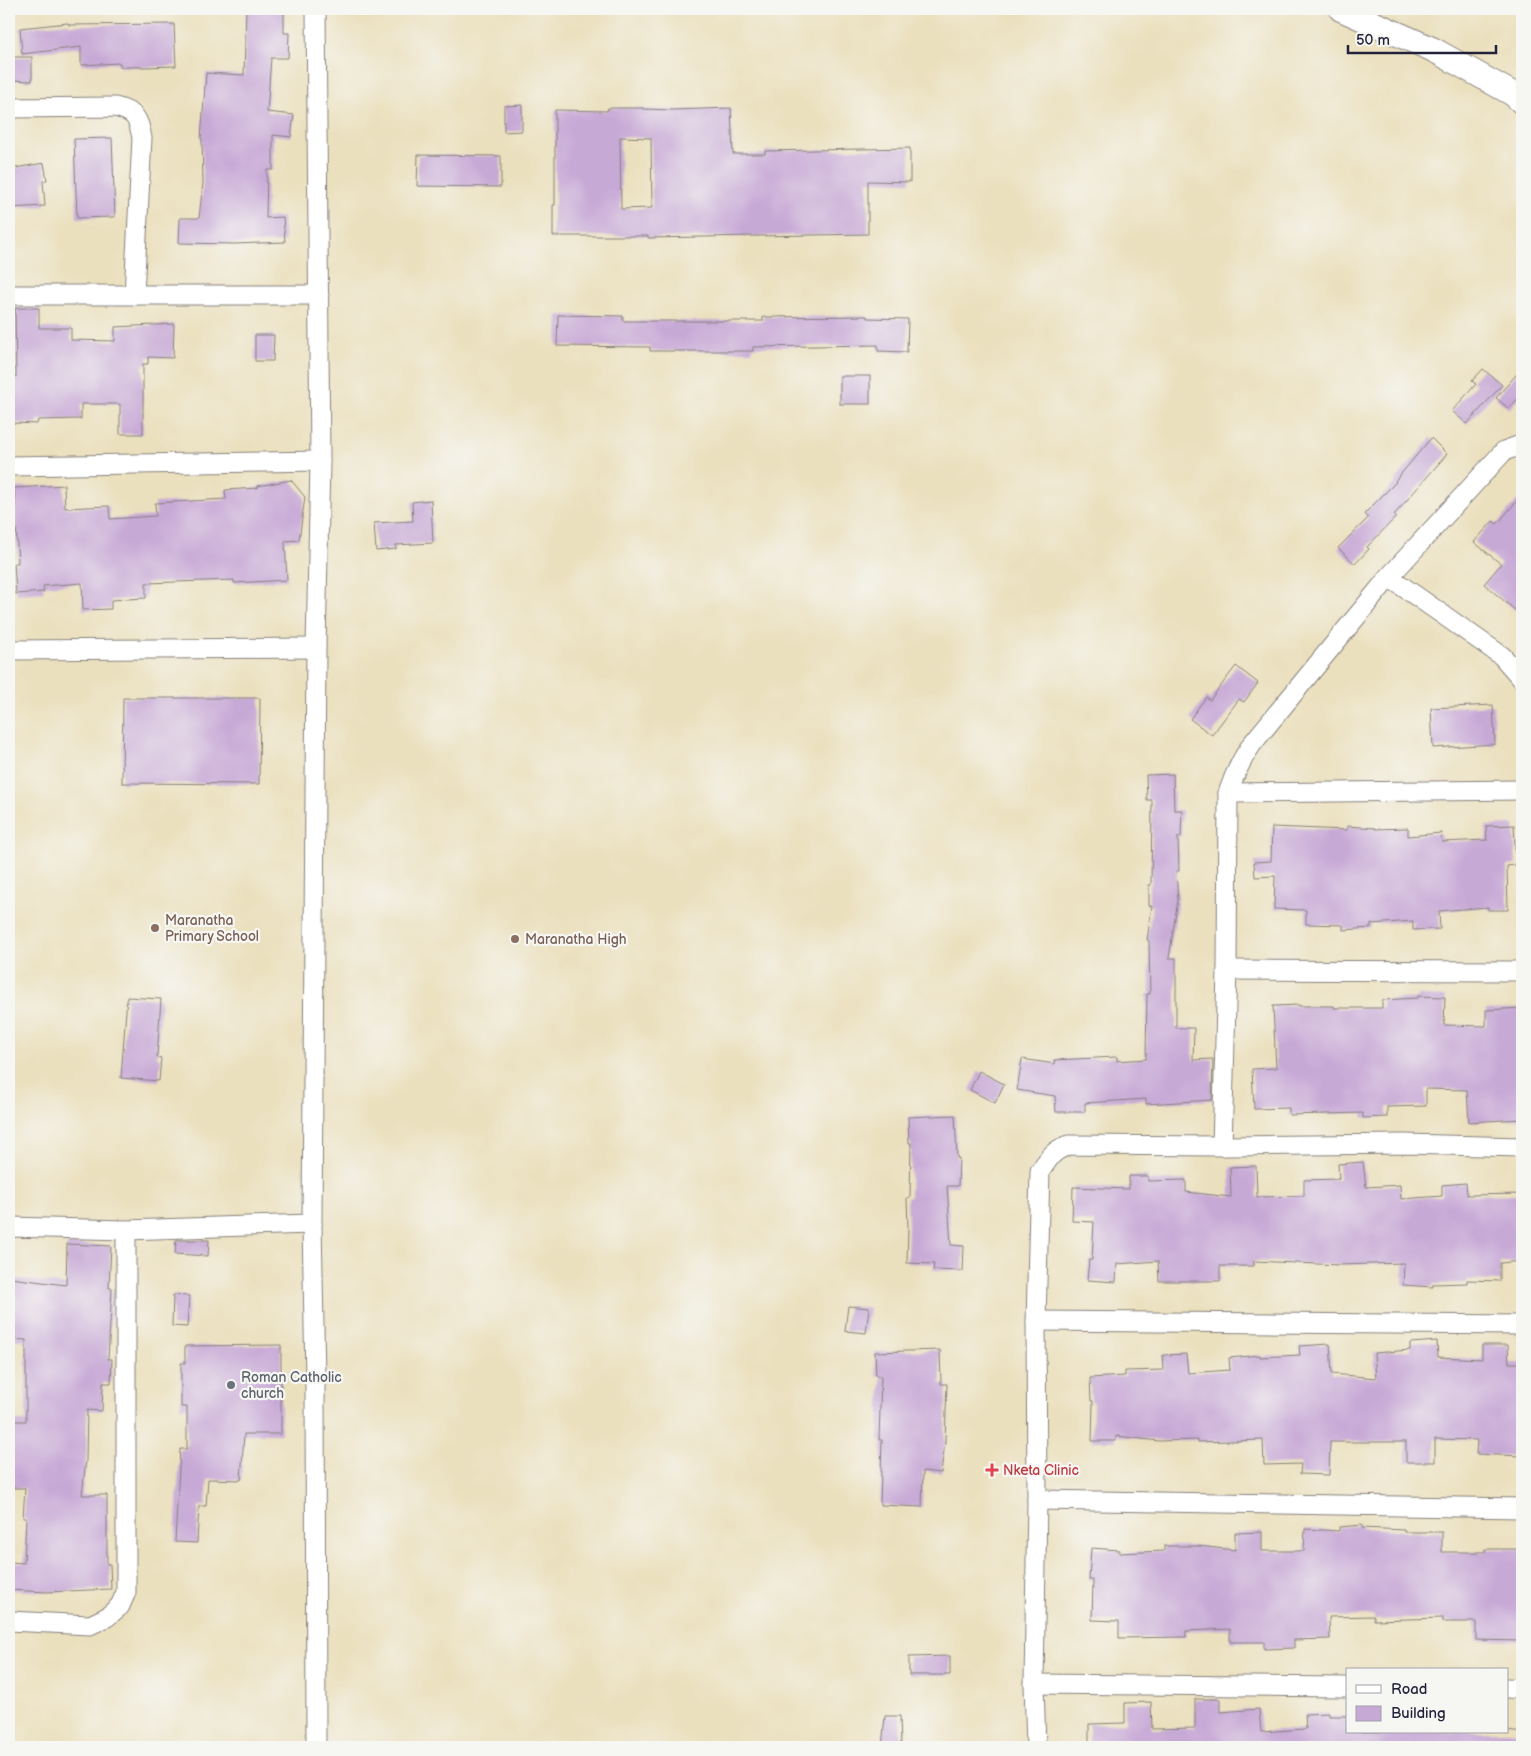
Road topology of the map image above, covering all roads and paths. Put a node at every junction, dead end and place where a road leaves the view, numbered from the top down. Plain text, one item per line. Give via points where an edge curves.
1 (316, 9) edge
2 (1341, 9) edge
3 (1522, 102) edge
4 (9, 108) edge
5 (9, 294) edge
6 (134, 295) junction
7 (319, 295) junction
8 (1522, 448) edge
9 (320, 461) junction
10 (9, 466) edge
11 (1389, 577) junction
12 (316, 648) junction
13 (9, 650) edge
14 (1522, 679) edge
15 (1522, 790) edge
16 (1228, 793) junction
17 (1227, 970) junction
18 (1522, 972) edge
19 (1222, 1146) junction
20 (1522, 1147) edge
21 (312, 1224) junction
22 (9, 1227) edge
23 (126, 1230) junction
24 (1036, 1321) junction
25 (1522, 1325) edge
26 (1038, 1500) junction
27 (1522, 1508) edge
28 (9, 1621) edge
29 (1034, 1684) junction
30 (1346, 1687) edge
31 (1508, 1688) edge
32 (1522, 1689) edge
33 (316, 1747) edge
34 (1036, 1747) edge

1 - 7 street
2 - 3 street via 1434,50
4 - 6 street via 115,107 129,110 139,122 142,138
5 - 6 street
6 - 7 street
7 - 9 street
8 - 11 street via 1504,450
9 - 10 street
9 - 12 street
11 - 14 street via 1502,656
11 - 16 street via 1252,744 1242,758
12 - 13 street
12 - 21 street
15 - 16 street
16 - 17 street
17 - 18 street
17 - 19 street
19 - 20 street via 1404,1144
19 - 24 street via 1069,1145 1057,1149 1040,1171
21 - 23 street
21 - 33 street
22 - 23 street
23 - 28 street via 126,1592 120,1606 90,1625
24 - 25 street
24 - 26 street
26 - 27 street
26 - 29 street
29 - 30 street
29 - 34 street
31 - 32 street

